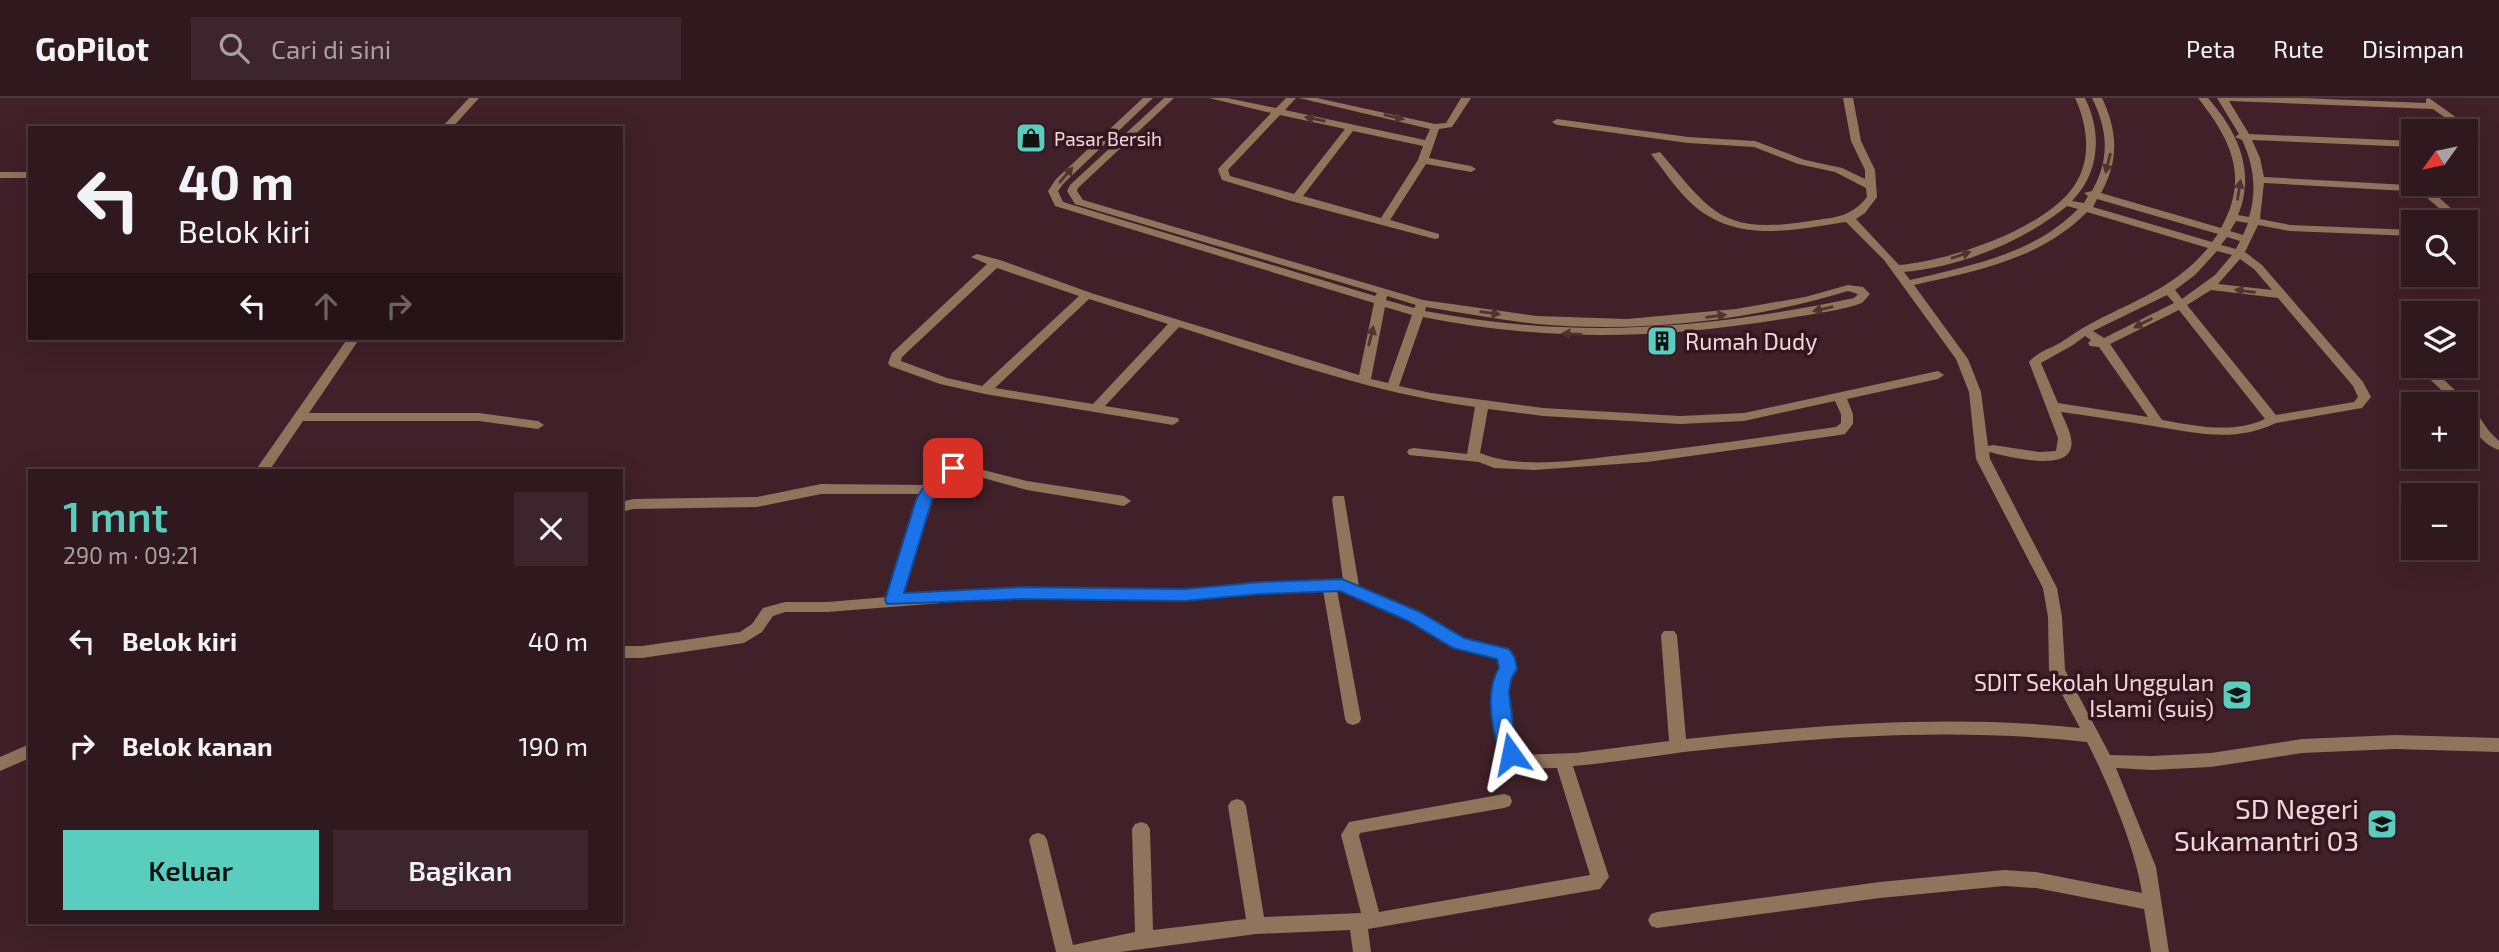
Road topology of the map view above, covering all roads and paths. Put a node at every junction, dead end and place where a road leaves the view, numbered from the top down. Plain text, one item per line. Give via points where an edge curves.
1 (474, 98) edge
2 (1148, 98) edge
3 (1169, 98) edge
4 (1214, 98) edge
5 (1291, 98) edge
6 (1304, 98) edge
7 (1466, 98) edge
8 (1848, 98) edge
9 (2080, 98) edge
10 (2097, 98) edge
11 (2203, 98) edge
12 (2222, 98) edge
13 (2228, 98) edge
14 (2424, 98) edge
15 (2436, 106) junction
16 (1279, 112) junction
17 (2453, 119) edge
18 (1557, 122) dead end
19 (448, 126) edge
20 (1352, 127) junction
21 (1435, 127) junction
22 (2229, 136) junction
23 (2247, 137) junction
24 (2401, 143) edge
25 (1430, 144) junction
26 (1656, 154) dead end
27 (1423, 160) junction
28 (1471, 169) dead end
29 (0, 175) edge
30 (28, 175) edge
31 (2259, 180) junction
32 (1871, 186) junction
33 (2077, 189) junction
34 (2097, 195) junction
35 (1295, 199) junction
36 (2065, 202) junction
37 (2088, 208) junction
38 (2447, 210) edge
39 (2231, 217) junction
40 (1849, 218) junction
41 (2252, 222) junction
42 (1383, 223) junction
43 (2224, 232) junction
44 (2401, 233) edge
45 (1435, 236) dead end
46 (2246, 239) junction
47 (2215, 247) junction
48 (2240, 254) junction
49 (977, 257) dead end
50 (996, 262) junction
51 (1895, 269) junction
52 (1910, 269) junction
53 (1923, 279) junction
54 (1905, 284) junction
55 (2209, 286) junction
56 (2169, 290) junction
57 (1087, 295) junction
58 (2281, 295) junction
59 (1381, 298) junction
60 (2181, 304) junction
61 (1420, 308) junction
62 (1177, 322) junction
63 (2084, 330) junction
64 (353, 340) edge
65 (2103, 343) junction
66 (2068, 344) junction
67 (1938, 376) dead end
68 (2435, 378) edge
69 (1364, 381) junction
70 (1392, 388) junction
71 (985, 390) junction
72 (2449, 392) edge
73 (1839, 396) junction
74 (1482, 404) junction
75 (2051, 406) junction
76 (1097, 407) junction
77 (298, 417) junction
78 (2273, 420) junction
79 (1172, 421) dead end
80 (2478, 421) edge
81 (2158, 423) junction
82 (538, 425) dead end
83 (2499, 446) edge
84 (1993, 449) dead end
85 (1414, 452) dead end
86 (1476, 459) junction
87 (263, 469) edge
88 (930, 490) junction
89 (1339, 499) dead end
90 (1124, 501) dead end
91 (623, 506) edge
92 (1329, 584) junction
93 (1352, 589) junction
94 (893, 600) junction
95 (1669, 635) dead end
96 (623, 652) edge
97 (1353, 719) dead end
98 (2091, 736) junction
99 (2499, 745) edge
100 (1678, 746) junction
101 (28, 751) edge
102 (2105, 761) junction
103 (1563, 762) junction
104 (0, 764) edge
105 (1504, 801) dead end
106 (1237, 806) dead end
107 (1141, 829) dead end
108 (1038, 840) dead end
109 (2154, 903) junction
110 (1657, 919) dead end
111 (1365, 922) junction
112 (1256, 926) junction
113 (1144, 939) junction
114 (1065, 952) edge
115 (1076, 952) edge
116 (1362, 952) edge
117 (2160, 952) edge

1 - 19 street
59 -> 2 street via 1059,204 1053,191 1060,181
3 - 59 street via 1074,187 1073,197
4 - 16 street
5 - 16 street
6 -> 21 street via 1367,107
7 - 21 street via 1449,125
8 - 32 street
9 - 33 street via 2091,123 2092,150
10 -> 34 street via 2109,121 2112,159
11 - 22 street
12 - 23 street
13 - 15 street
14 - 15 street
15 - 17 street
20 -> 16 street
16 - 35 street via 1223,170 1229,180
18 - 32 street via 1688,141 1755,144 1838,170
20 - 25 street
20 - 35 street
21 - 25 street
22 - 23 street
39 -> 22 street via 2241,188
23 - 24 street
23 - 31 street
25 - 27 street
26 - 40 street via 1707,212 1738,228
27 - 28 street
27 - 42 street
29 - 30 street
31 - 38 street via 2408,188 2429,194
31 - 41 street
32 - 40 street via 1872,197
33 - 34 street
33 - 36 street
34 - 37 street
34 - 43 street
35 - 42 street
36 - 37 street
52 -> 36 street via 1992,244
37 - 47 street
37 - 53 street via 2055,234 2017,254
39 - 41 street
39 - 43 street
40 - 51 street via 1880,247
41 - 44 street
41 - 46 street
42 - 45 street
43 - 46 street
43 - 47 street
46 - 48 street
47 - 48 street
47 - 56 street
48 - 55 street
48 - 58 street via 2258,267
49 - 50 street
50 - 57 street
50 - 71 street via 893,360 899,367
51 - 52 street
51 - 54 street
52 - 53 street
53 - 54 street
54 - 98 street via 1965,367 1975,392 1983,458 2050,588 2057,670
58 -> 55 street
55 - 60 street
56 - 60 street
56 - 63 street
57 - 62 street
57 - 71 street
58 - 78 street via 2364,397 2358,405
59 - 61 street
69 -> 59 street
60 -> 65 street
60 - 78 street
61 -> 61 street via 1537,320 1627,323 1736,313 1848,288 1864,294 1858,301 1796,315 1637,334 1542,332 1454,321
61 - 70 street
62 - 69 street
62 - 76 street
63 - 65 street
63 - 66 street
64 - 77 street
65 - 66 street
65 - 81 street
66 - 75 street via 2035,362
67 - 73 street
68 - 72 street
69 - 70 street
70 - 74 street
71 - 76 street
73 - 74 street via 1744,417 1706,420 1606,418
73 - 86 street via 1847,414 1847,424 1840,431 1600,462 1522,465
74 - 86 street via 1472,451
75 - 81 street
75 - 84 street via 2065,439 2062,454 2052,457
76 - 79 street
77 - 82 street via 479,417
77 - 87 street
78 - 81 street via 2254,428 2217,431
80 - 83 street via 2487,438
85 - 86 street
88 - 90 street via 947,470 962,468 1014,484
88 - 91 street via 821,489 757,502
88 - 94 street
89 - 93 street
92 - 93 street
92 - 94 street via 1185,595 1022,593
92 - 97 street
93 - 103 street via 1459,643 1503,654 1508,669 1500,692 1512,762
94 - 96 street via 775,609 744,637
95 - 100 street
98 - 100 street via 1929,726
98 - 102 street
99 - 102 street via 2302,746 2211,760
100 - 103 street
101 - 104 street
102 - 109 street via 2147,867
103 - 111 street via 1600,880
105 - 111 street via 1355,827 1350,835
106 - 112 street
107 - 113 street
108 - 114 street
109 - 110 street via 2036,880 1996,878
109 - 117 street
111 - 112 street
111 - 116 street
112 - 113 street
113 - 115 street

